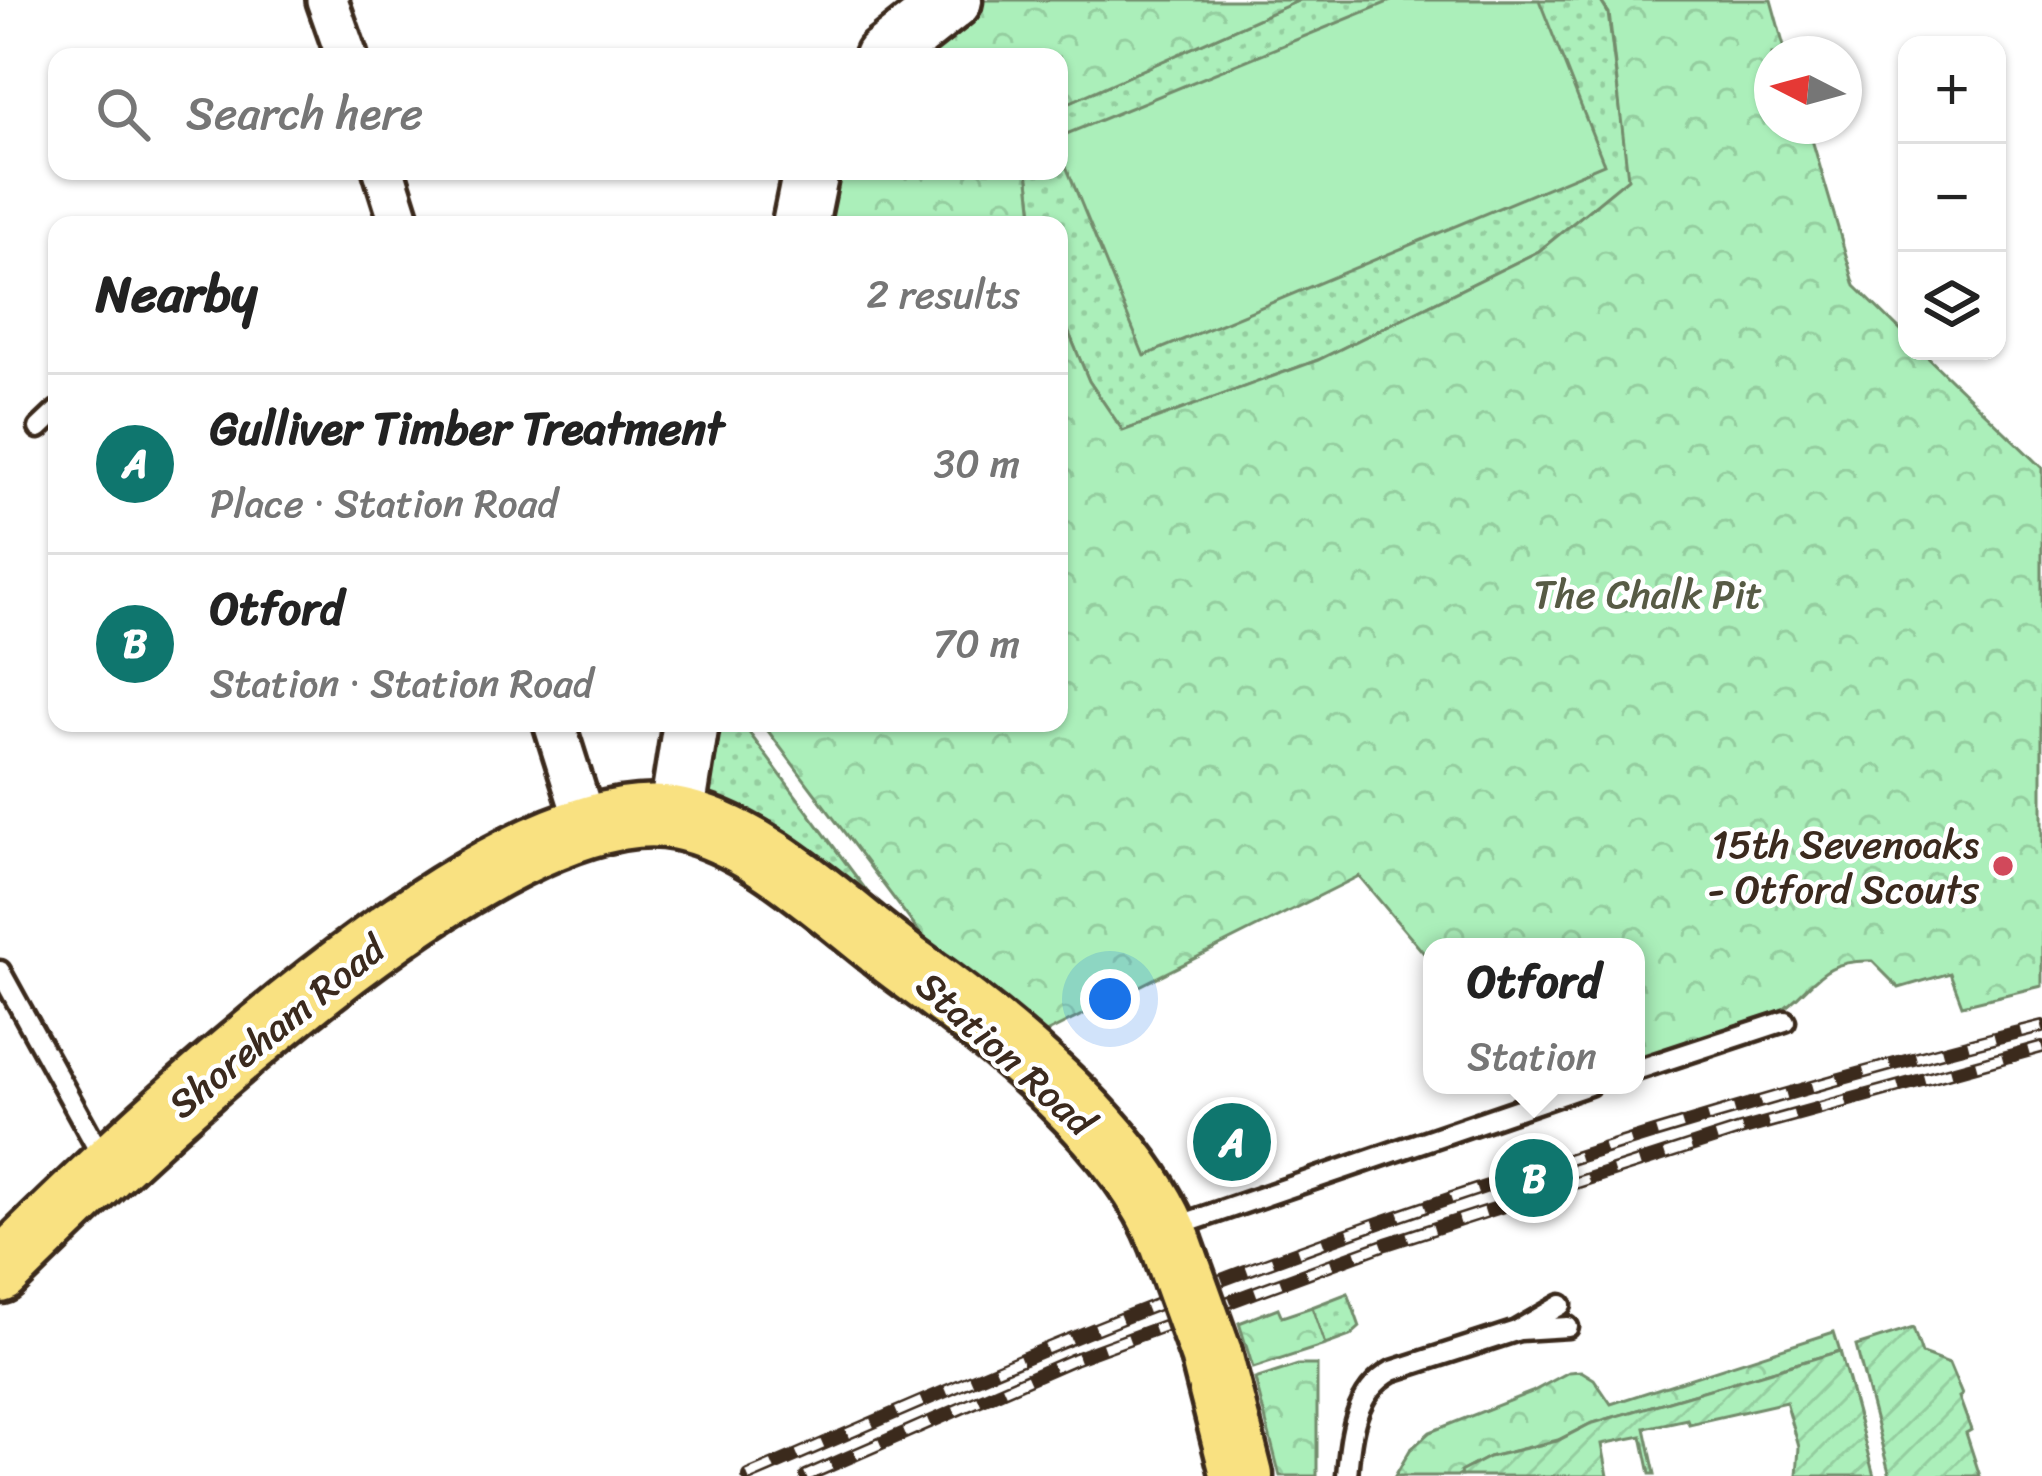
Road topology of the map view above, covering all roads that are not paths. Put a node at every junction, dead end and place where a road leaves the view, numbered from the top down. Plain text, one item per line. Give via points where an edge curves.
1 (327, 0) edge
2 (954, 0) edge
3 (344, 48) edge
4 (893, 48) edge
5 (387, 180) edge
6 (809, 180) edge
7 (398, 216) edge
8 (802, 216) edge
9 (48, 419) edge
10 (38, 428) dead end
11 (557, 732) edge
12 (690, 732) edge
13 (676, 818) junction
14 (587, 828) junction
15 (0, 971) edge
16 (1785, 1021) dead end
17 (1645, 1067) edge
18 (1564, 1094) edge
19 (108, 1166) junction
20 (1168, 1236) junction
21 (4, 1260) edge
22 (1561, 1305) dead end
23 (1568, 1327) dead end
24 (1516, 1331) junction
25 (1242, 1476) edge
26 (1347, 1476) edge

1 - 3 street
2 - 4 street
5 - 7 street
6 - 8 street
9 - 10 lane
11 - 14 street
12 - 13 street
13 - 14 main road, Station Road
13 - 20 main road, Station Road via 754,849 968,1012 1102,1138 1138,1180
14 - 19 main road, Shoreham Road via 425,908 261,1030
15 - 19 lane
16 - 17 lane
18 - 20 lane
19 - 21 main road, Shoreham Road
20 - 25 main road, Station Road, bridge via 1211,1354
22 - 24 lane
23 - 24 lane
24 - 26 lane via 1375,1382 1360,1404

